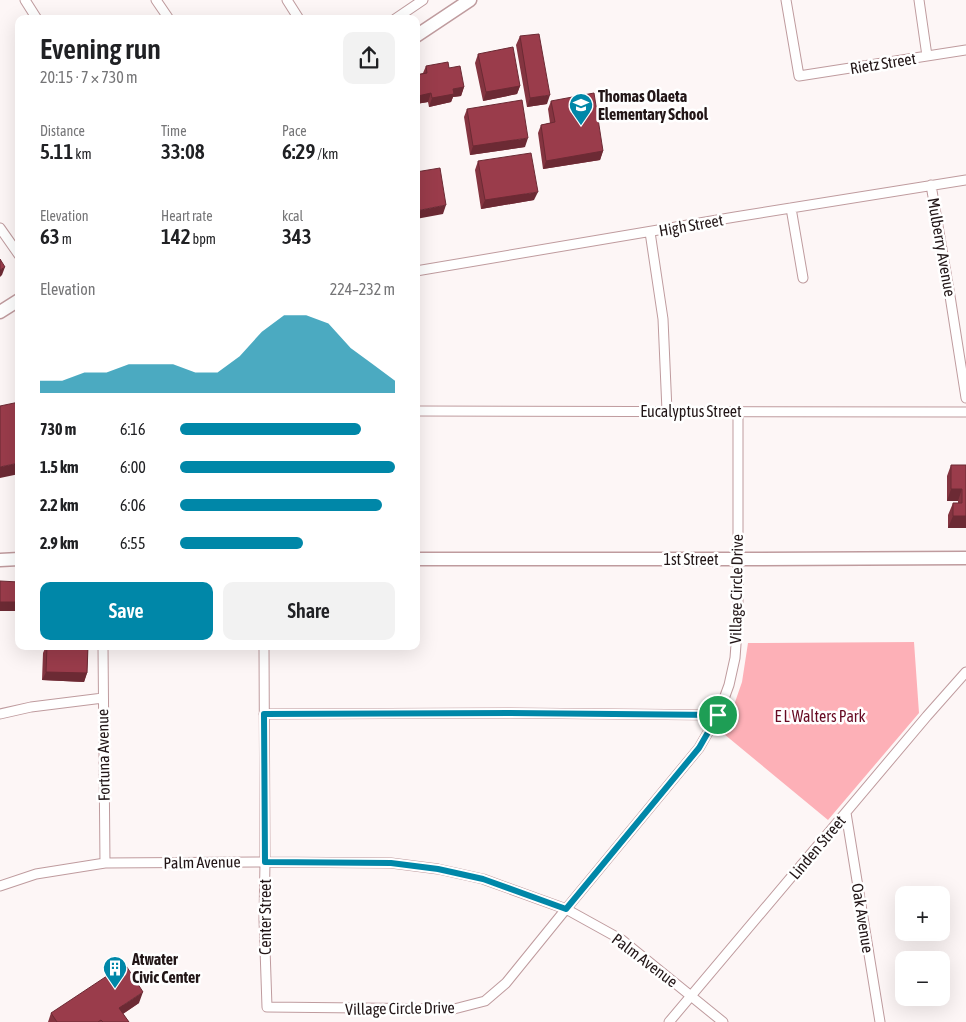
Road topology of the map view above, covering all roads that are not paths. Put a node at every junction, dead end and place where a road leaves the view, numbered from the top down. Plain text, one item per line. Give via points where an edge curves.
1 (25, 0) edge
2 (156, 0) edge
3 (287, 0) edge
4 (470, 0) edge
5 (786, 0) edge
6 (919, 0) edge
7 (420, 1) edge
8 (34, 15) edge
9 (166, 15) edge
10 (296, 15) edge
11 (401, 15) edge
12 (420, 33) edge
13 (966, 50) edge
14 (927, 56) junction
15 (966, 180) edge
16 (932, 186) junction
17 (790, 208) junction
18 (0, 228) edge
19 (650, 232) junction
20 (15, 249) edge
21 (420, 270) edge
22 (803, 278) dead end
23 (15, 303) edge
24 (0, 312) edge
25 (966, 398) edge
26 (420, 411) edge
27 (667, 411) junction
28 (738, 411) junction
29 (966, 412) edge
30 (966, 558) edge
31 (420, 559) edge
32 (737, 559) junction
33 (0, 560) edge
34 (15, 560) edge
35 (103, 650) edge
36 (264, 650) edge
37 (966, 672) edge
38 (102, 698) junction
39 (0, 714) edge
40 (264, 714) junction
41 (718, 715) junction
42 (846, 813) junction
43 (265, 862) junction
44 (105, 863) junction
45 (0, 886) edge
46 (566, 909) junction
47 (691, 995) junction
48 (267, 1007) joint
49 (669, 1022) edge
50 (723, 1022) edge
51 (880, 1022) edge

1 - 8 street
2 - 9 street
3 - 10 street
4 - 12 street
5 - 14 street, Rietz Street via 799,76
6 - 14 street
7 - 11 street
13 - 14 street, Rietz Street
15 - 16 street, High Street
16 - 17 street, High Street
16 - 25 street, Mulberry Avenue
17 - 19 street, High Street
17 - 22 street
18 - 20 street
19 - 21 street, High Street
19 - 27 street via 663,319
23 - 24 street
26 - 27 street, Eucalyptus Street
27 - 28 street, Eucalyptus Street
28 - 29 street, Eucalyptus Street
28 - 32 street, Village Circle Drive
30 - 32 street, 1st Street
31 - 32 street, 1st Street
32 - 41 street, Village Circle Drive via 735,658
33 - 34 street
35 - 38 street, Fortuna Avenue
36 - 40 street, Center Street
37 - 42 street, Linden Street
38 - 39 street
38 - 44 street, Fortuna Avenue
40 - 41 street
40 - 43 street, Center Street
41 - 46 street, Village Circle Drive via 699,748
42 - 47 street, Linden Street
42 - 51 street, Oak Avenue
43 - 44 street, Palm Avenue
43 - 46 street, Palm Avenue via 391,863 438,869 483,879
43 - 48 street, Center Street
44 - 45 street, Palm Avenue via 36,874
46 - 47 street, Palm Avenue via 622,940
46 - 48 street, Village Circle Drive via 506,983 485,1001 454,1009
47 - 49 street, Linden Street
47 - 50 street, Palm Avenue

